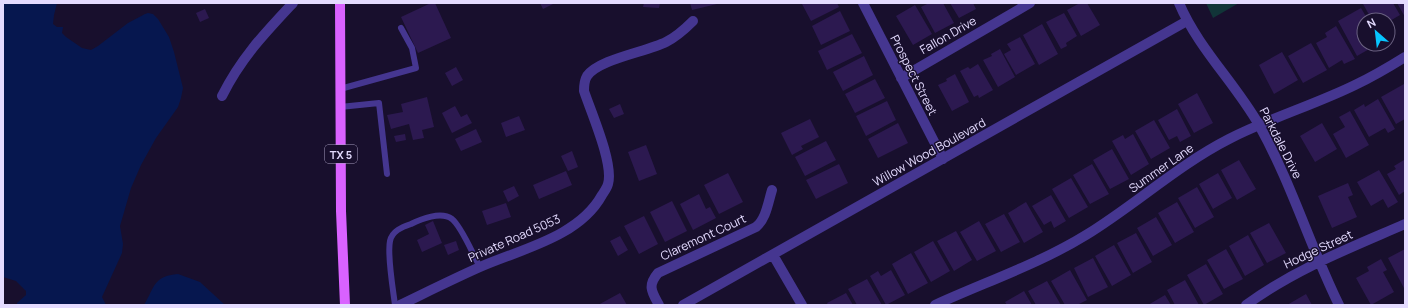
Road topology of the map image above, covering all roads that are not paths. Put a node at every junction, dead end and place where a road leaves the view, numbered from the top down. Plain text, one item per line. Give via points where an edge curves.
1 (293, 3) edge
2 (340, 3) edge
3 (863, 3) edge
4 (1030, 3) edge
5 (1179, 3) edge
6 (693, 21) dead end
7 (1187, 21) junction
8 (401, 28) dead end
9 (1405, 57) edge
10 (901, 78) junction
11 (340, 89) junction
12 (222, 96) dead end
13 (340, 107) junction
14 (1259, 125) junction
15 (943, 159) junction
16 (387, 174) dead end
17 (772, 190) dead end
18 (1405, 224) edge
19 (773, 255) junction
20 (1319, 261) junction
21 (480, 267) junction
22 (345, 305) edge
23 (395, 305) edge
24 (400, 305) edge
25 (659, 305) edge
26 (683, 305) edge
27 (802, 305) edge
28 (935, 305) edge
29 (1246, 305) edge
30 (1339, 305) edge

1 - 12 street via 248,53
2 - 11 main road, TX 5
3 - 10 street, Prospect Street
4 - 10 street, Fallon Drive
5 - 7 street, Parkdale Drive
6 - 21 street, Private Road 5053 via 665,42 603,64 587,76 584,92 604,147 608,173 608,184 596,207 570,228
7 - 14 street, Parkdale Drive
7 - 15 street, Willow Wood Boulevard
8 - 11 lane via 412,48 416,68
9 - 14 street, Summer Lane via 1354,85
10 - 15 street, Prospect Street
11 - 13 main road, TX 5
13 - 16 lane via 379,103
13 - 22 main road, TX 5
14 - 20 street, Parkdale Drive via 1286,180
14 - 28 street, Summer Lane via 1213,148 1072,244 1041,260
15 - 19 street, Willow Wood Boulevard
17 - 25 street, Claremont Court via 764,217 756,227 658,273 651,286 651,292
18 - 20 street, Hodge Street
19 - 26 street, Willow Wood Boulevard
19 - 27 street
20 - 29 street, Hodge Street
20 - 30 street, Parkdale Drive
21 - 23 lane via 452,219 436,216 413,222 393,233 390,239
21 - 24 street, Private Road 5053

